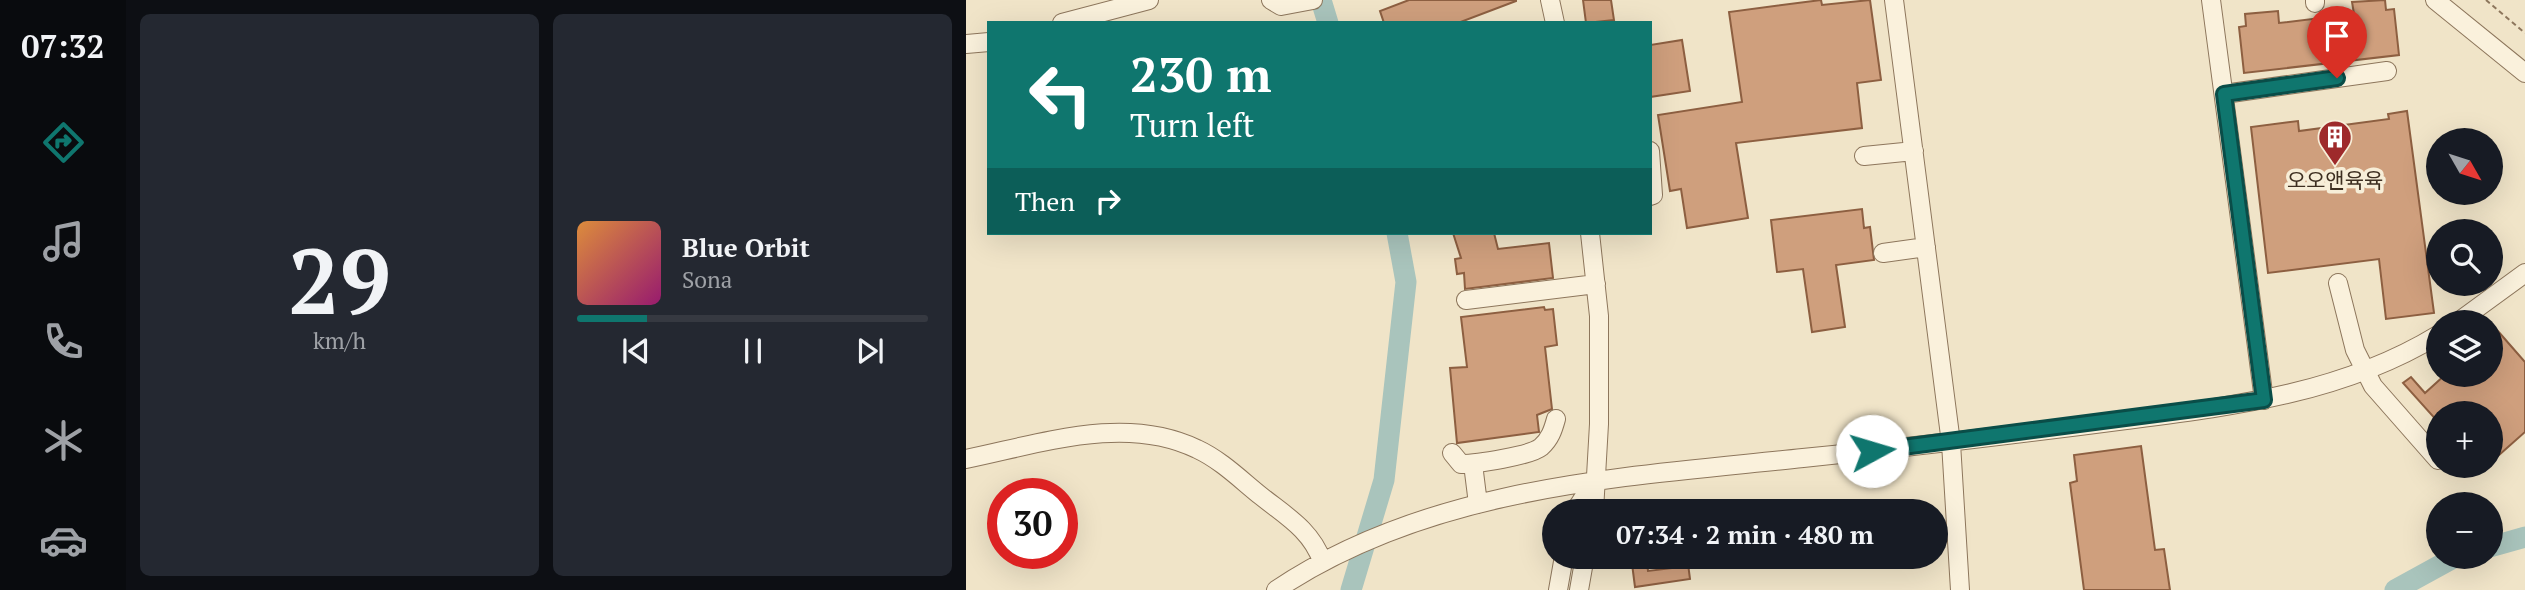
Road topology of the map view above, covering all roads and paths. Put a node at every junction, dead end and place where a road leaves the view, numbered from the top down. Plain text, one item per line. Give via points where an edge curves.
1 (1149, 0) edge
2 (1313, 0) edge
3 (1550, 0) edge
4 (1894, 0) edge
5 (2211, 0) edge
6 (2435, 0) edge
7 (2486, 0) edge
8 (1276, 3) edge
9 (1070, 21) edge
10 (1555, 21) edge
11 (2525, 33) edge
12 (987, 42) edge
13 (966, 44) edge
14 (2387, 71) dead end
15 (2525, 73) edge
16 (2224, 94) junction
17 (1914, 152) junction
18 (1864, 156) dead end
19 (1652, 173) edge
20 (1652, 196) edge
21 (1590, 235) edge
22 (1926, 247) junction
23 (1883, 253) dead end
24 (2525, 273) edge
25 (2338, 283) dead end
26 (1596, 284) junction
27 (1466, 300) dead end
28 (2474, 310) edge
29 (2426, 341) edge
30 (2365, 371) junction
31 (2264, 400) junction
32 (1556, 419) dead end
33 (1951, 443) junction
34 (2426, 447) edge
35 (1451, 453) dead end
36 (966, 459) edge
37 (1473, 464) junction
38 (1595, 480) junction
39 (1583, 499) edge
40 (1594, 499) edge
41 (1478, 504) junction
42 (1328, 558) junction
43 (1562, 569) edge
44 (1583, 569) edge
45 (1276, 590) edge
46 (1558, 590) edge
47 (1579, 590) edge
48 (1960, 590) edge

1 - 9 street
2 - 8 street
3 - 10 street
4 - 17 street
5 - 16 street
6 - 15 street
7 - 11 path
12 - 13 street
14 - 16 street
16 - 31 street
17 - 18 street
17 - 22 street
19 - 20 street
21 - 26 street
22 - 23 street
22 - 33 street
24 - 28 street
25 - 30 street
26 - 27 street
26 - 38 street via 1599,424
29 - 30 street
30 - 31 street
30 - 34 street
31 - 33 street
32 - 37 street via 1552,433 1538,449
33 - 38 street
33 - 48 street
35 - 37 street via 1461,464
36 - 42 street via 1116,432 1181,443 1214,459 1307,533
37 - 41 street
38 - 39 street
38 - 40 street
38 - 41 street
41 - 42 street via 1419,521
42 - 45 street
43 - 46 street
44 - 47 street

